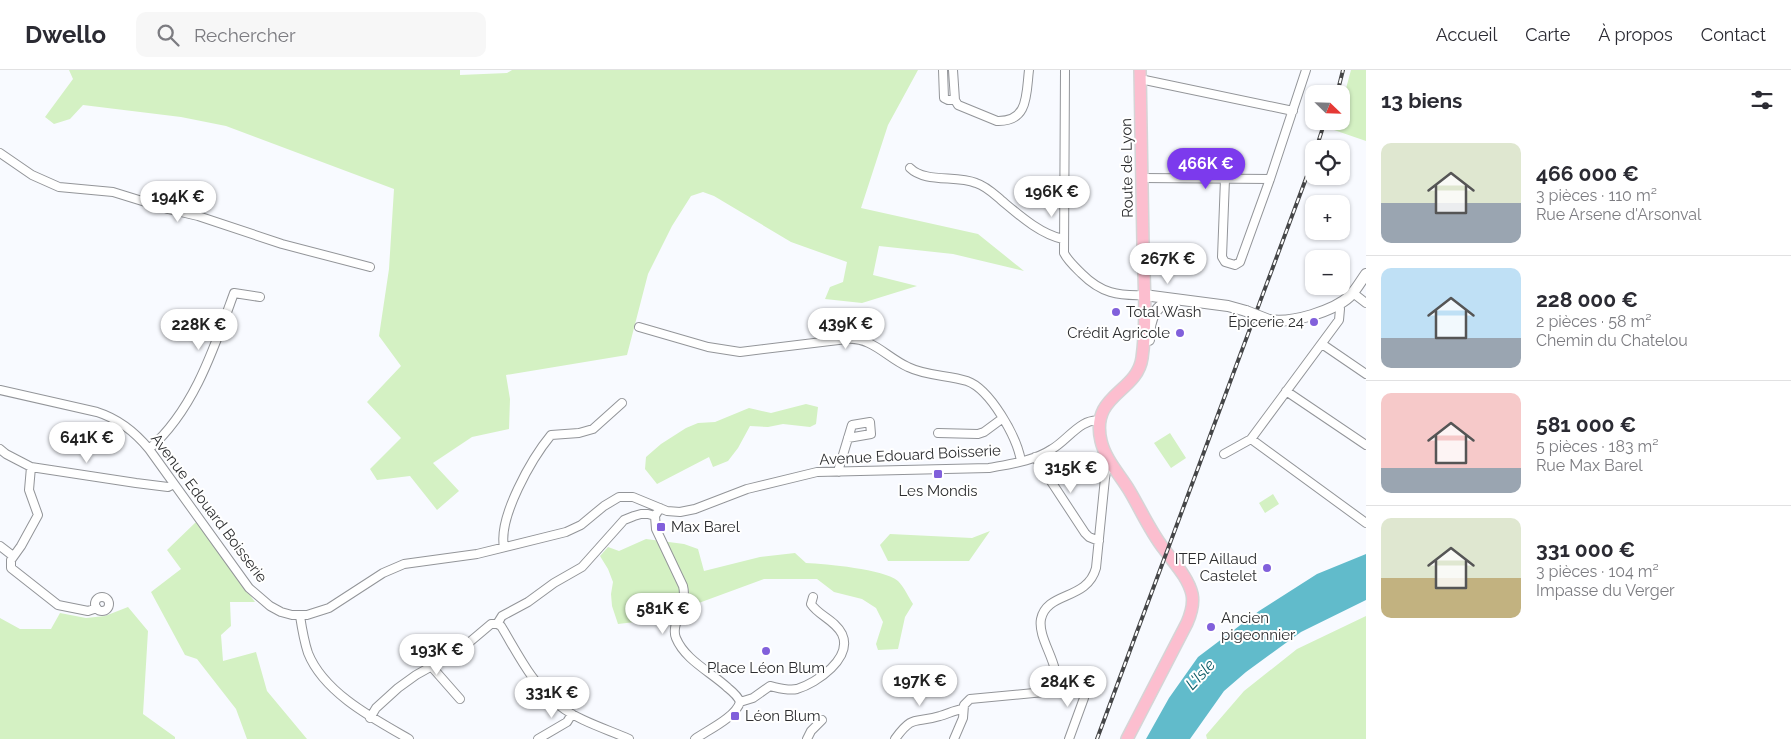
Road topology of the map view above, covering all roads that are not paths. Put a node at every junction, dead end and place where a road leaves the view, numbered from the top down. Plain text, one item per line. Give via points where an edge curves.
1 (943, 70) edge
2 (953, 70) edge
3 (1029, 70) edge
4 (1065, 70) edge
5 (1306, 70) edge
6 (1140, 74) edge
7 (955, 100) junction
8 (1293, 111) junction
9 (0, 153) edge
10 (910, 168) dead end
11 (1142, 178) junction
12 (1225, 178) junction
13 (1270, 179) junction
14 (1063, 239) junction
15 (370, 268) dead end
16 (1366, 274) edge
17 (1352, 293) junction
18 (1144, 295) junction
19 (260, 297) dead end
20 (1188, 301) junction
21 (1366, 303) edge
22 (1162, 304) junction
23 (1338, 305) junction
24 (639, 327) dead end
25 (1322, 344) junction
26 (1142, 354) junction
27 (1366, 374) edge
28 (0, 390) edge
29 (1286, 391) junction
30 (622, 403) dead end
31 (1003, 418) junction
32 (1101, 421) junction
33 (938, 433) dead end
34 (848, 438) dead end
35 (1251, 439) junction
36 (1366, 445) edge
37 (0, 449) edge
38 (149, 450) junction
39 (1224, 454) dead end
40 (1035, 457) junction
41 (1022, 461) junction
42 (1112, 464) junction
43 (31, 467) junction
44 (839, 472) junction
45 (1119, 475) junction
46 (174, 484) junction
47 (1104, 491) junction
48 (660, 508) junction
49 (655, 516) junction
50 (1366, 523) edge
51 (1099, 541) junction
52 (0, 546) edge
53 (504, 547) junction
54 (13, 556) junction
55 (813, 597) dead end
56 (97, 608) dead end
57 (300, 616) junction
58 (497, 624) junction
59 (431, 666) junction
60 (1056, 683) junction
61 (460, 699) dead end
62 (740, 702) junction
63 (963, 709) junction
64 (572, 714) junction
65 (370, 718) junction
66 (822, 720) dead end
67 (542, 738) edge
68 (409, 739) edge
69 (629, 739) edge
70 (695, 739) edge
71 (807, 739) edge
72 (895, 739) edge
73 (954, 739) edge
74 (1069, 739) edge
75 (1127, 739) edge

1 - 7 street via 944,98
2 - 7 street
3 - 7 street via 1024,108 1009,121 997,121 961,107
4 - 14 street
5 - 8 street
6 - 8 street
6 - 11 main road, Route de Lyon
8 - 13 street
9 - 15 street via 32,175 59,187 113,192
10 - 14 street via 919,175 977,183 1049,234
11 - 12 street via 1213,174
11 - 18 main road, Route de Lyon
12 - 13 street
12 - 13 street via 1222,257 1231,264 1240,262
14 - 18 street via 1064,252 1070,263 1096,286 1111,293
16 - 17 main road
17 - 21 street
17 - 23 main road
18 - 20 main road
18 - 22 main road via 1149,302
18 - 26 main road, Route de Lyon
19 - 38 street via 234,293 196,387 169,429
20 - 22 main road
20 - 23 main road, bridge via 1228,306 1269,320 1291,320
22 - 26 main road via 1153,316 1149,340
23 - 25 street via 1339,318
24 - 31 street via 708,347 740,352 860,339 913,370 978,386
25 - 27 street
25 - 29 street
26 - 32 main road via 1138,371 1107,403
28 - 38 street, Avenue Edouard Boisserie via 111,417 131,430
29 - 35 street
29 - 36 street
30 - 53 street via 593,429 551,435 527,470 506,520
31 - 33 street via 978,434
31 - 41 street via 1019,448
32 - 40 street, Avenue Edouard Boisserie via 1088,421 1052,449
32 - 42 main road via 1101,444
34 - 44 street
35 - 39 street
35 - 50 street
37 - 43 street
38 - 46 street, Avenue Edouard Boisserie
40 - 41 street, Avenue Edouard Boisserie
40 - 51 street via 1085,533
41 - 44 street, Avenue Edouard Boisserie via 989,468
42 - 45 main road
42 - 47 street via 1106,472
43 - 46 street via 168,487
43 - 54 street via 29,490 38,515
44 - 48 street, Avenue Edouard Boisserie via 817,472 746,489 687,511
45 - 47 street via 1109,481
45 - 75 main road via 1162,548 1189,586 1192,604 1187,623
46 - 57 street, Avenue Edouard Boisserie via 249,588 270,606
47 - 51 street
48 - 49 street
48 - 53 street, Avenue Edouard Boisserie via 633,497 619,497 566,532
49 - 58 street via 642,514 624,520 582,567 502,616
49 - 62 street via 656,529 684,590 675,636 686,653
51 - 60 street via 1092,580 1082,589 1053,602 1041,620
52 - 54 street
53 - 57 street, Avenue Edouard Boisserie via 404,564 383,573 319,613
54 - 56 street via 10,564 13,572 58,605 88,611
55 - 62 street via 813,607 842,635 844,649 840,659 811,683 789,690 770,686 753,698
57 - 65 street via 314,666 334,688
58 - 59 street via 491,624 459,651
58 - 64 street via 538,686
59 - 61 street
59 - 65 street via 398,688
60 - 63 street via 1044,692 973,698
60 - 74 street via 1082,693 1084,698
62 - 70 street via 731,715
63 - 72 street via 935,718 914,720
63 - 73 street via 963,718
64 - 67 street via 567,722
64 - 69 street
65 - 68 street
66 - 71 street via 810,731

